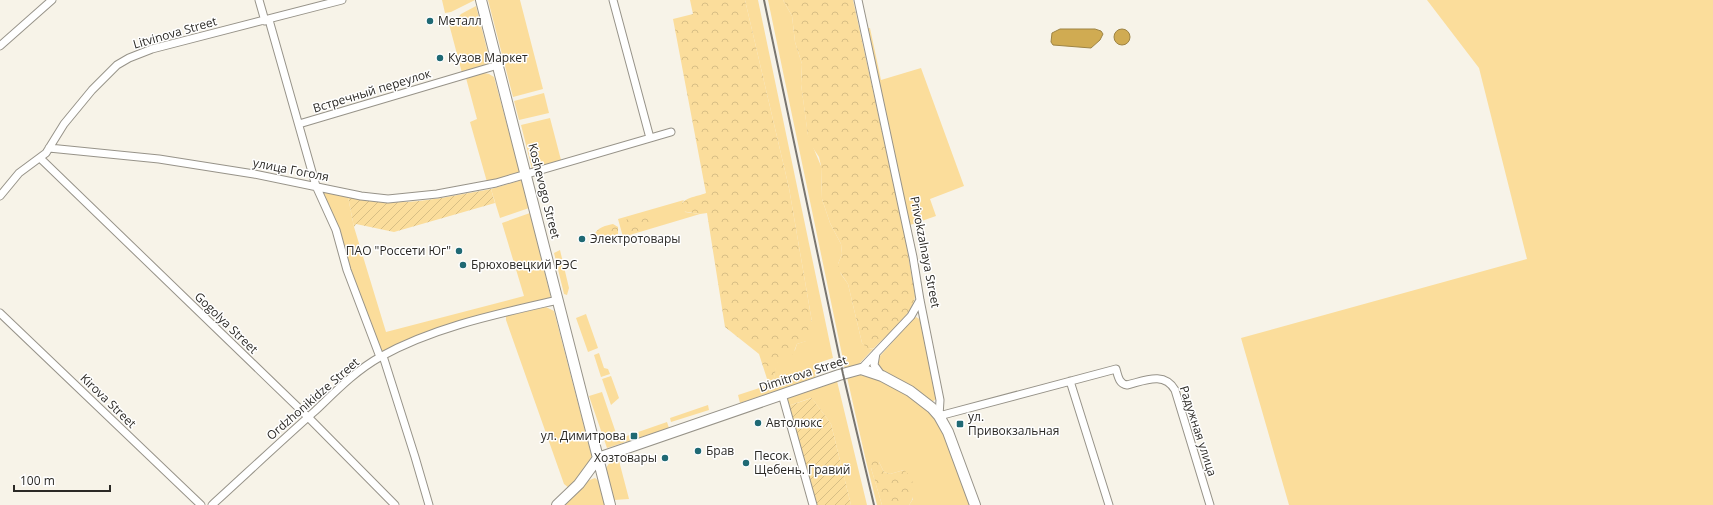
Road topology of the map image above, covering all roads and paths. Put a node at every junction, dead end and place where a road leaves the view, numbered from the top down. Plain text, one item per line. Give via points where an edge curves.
1 (52, 0) edge
2 (259, 0) edge
3 (342, 0) edge
4 (481, 0) edge
5 (613, 0) edge
6 (858, 0) edge
7 (267, 20) junction
8 (0, 46) edge
9 (498, 65) junction
10 (298, 124) junction
11 (671, 132) dead end
12 (650, 138) junction
13 (49, 148) junction
14 (40, 158) junction
15 (526, 174) junction
16 (316, 186) junction
17 (0, 196) edge
18 (558, 300) junction
19 (920, 300) junction
20 (0, 313) edge
21 (876, 353) junction
22 (381, 357) junction
23 (861, 369) junction
24 (882, 376) junction
25 (1070, 381) junction
26 (782, 394) junction
27 (938, 416) junction
28 (308, 417) junction
29 (598, 458) junction
30 (201, 505) edge
31 (212, 505) edge
32 (395, 505) edge
33 (429, 505) edge
34 (557, 505) edge
35 (610, 505) edge
36 (813, 505) edge
37 (975, 505) edge
38 (1109, 505) edge
39 (1210, 505) edge

1 - 8 street
2 - 7 street
3 - 7 street, Litvinova Street
4 - 9 main road, Koshevogo Street
5 - 12 street
6 - 19 street, Privokzalnaya Street via 908,228
7 - 10 street
7 - 13 street, Litvinova Street via 152,49 121,62 82,102
9 - 10 street, Встречный переулок
9 - 15 main road, Koshevogo Street
10 - 16 street
11 - 12 street, улица Гоголя
12 - 15 street, улица Гоголя
13 - 14 street, Litvinova Street
13 - 16 street, улица Гоголя via 159,159
14 - 17 street, Litvinova Street via 19,173
14 - 28 street, Gogolya Street
15 - 16 street, улица Гоголя via 462,190 388,199
15 - 18 main road, Koshevogo Street
16 - 22 street via 336,230 347,270
18 - 22 street, Ordzhonikidze Street via 448,328
18 - 29 main road, Koshevogo Street
19 - 21 street via 911,316
19 - 27 street, Privokzalnaya Street via 940,400
20 - 30 street, Kirova Street
21 - 23 street
21 - 24 street via 874,365
22 - 28 street, Ordzhonikidze Street via 349,380
22 - 33 street via 416,457
23 - 24 main road, Dimitrova Street
23 - 26 main road, Dimitrova Street
24 - 27 main road, Dimitrova Street via 919,397
25 - 27 street
25 - 38 street
25 - 39 street, Радужная улица via 1116,369 1120,382 1124,385 1160,378 1173,386
26 - 29 main road, Dimitrova Street
26 - 36 street
27 - 37 main road via 953,443
28 - 31 street, Ordzhonikidze Street
28 - 32 street, Gogolya Street
29 - 34 main road via 579,484
29 - 35 main road, Koshevogo Street

